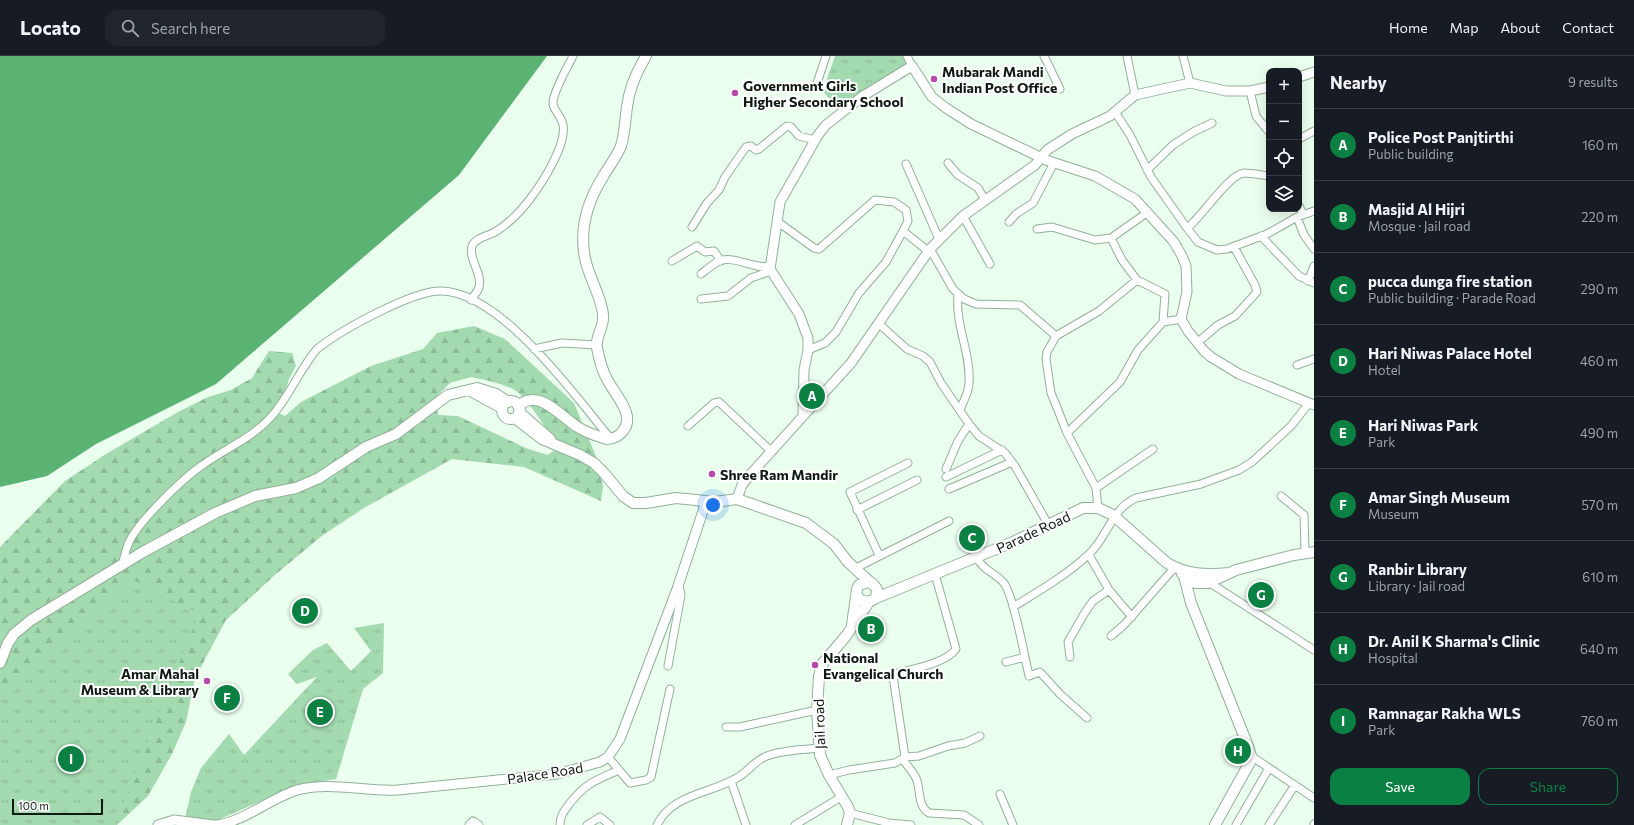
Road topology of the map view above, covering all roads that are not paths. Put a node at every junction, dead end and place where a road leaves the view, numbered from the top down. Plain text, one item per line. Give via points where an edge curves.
1 (573, 56) edge
2 (646, 56) edge
3 (826, 56) edge
4 (907, 56) edge
5 (1044, 56) edge
6 (1127, 56) edge
7 (1183, 56) edge
8 (912, 66) junction
9 (1314, 72) edge
10 (1302, 76) edge
11 (817, 83) dead end
12 (1190, 83) junction
13 (1266, 87) edge
14 (1060, 89) dead end
15 (1250, 90) junction
16 (1135, 95) junction
17 (1115, 112) junction
18 (1212, 123) dead end
19 (1266, 128) edge
20 (1314, 131) edge
21 (1302, 137) edge
22 (815, 140) junction
23 (1040, 157) junction
24 (948, 163) dead end
25 (1054, 163) junction
26 (906, 164) dead end
27 (1147, 170) junction
28 (1266, 176) edge
29 (985, 200) junction
30 (1314, 211) edge
31 (1148, 212) junction
32 (1300, 212) edge
33 (963, 216) junction
34 (1300, 216) junction
35 (778, 222) junction
36 (1009, 222) dead end
37 (692, 227) dead end
38 (1187, 228) junction
39 (1037, 229) dead end
40 (903, 231) junction
41 (1261, 236) junction
42 (1111, 238) junction
43 (939, 239) junction
44 (1234, 247) junction
45 (1314, 249) edge
46 (929, 250) junction
47 (721, 260) junction
48 (672, 261) dead end
49 (990, 264) dead end
50 (1314, 266) edge
51 (771, 268) junction
52 (701, 274) dead end
53 (1137, 280) junction
54 (1311, 282) edge
55 (958, 295) junction
56 (701, 299) dead end
57 (471, 300) junction
58 (1181, 319) junction
59 (1164, 322) junction
60 (878, 323) junction
61 (1056, 336) junction
62 (1197, 343) junction
63 (597, 345) junction
64 (534, 349) junction
65 (808, 350) junction
66 (1314, 358) edge
67 (1296, 365) dead end
68 (1312, 404) edge
69 (505, 405) junction
70 (960, 410) junction
71 (517, 412) junction
72 (803, 414) junction
73 (969, 424) junction
74 (688, 426) dead end
75 (1067, 432) junction
76 (611, 439) junction
77 (1153, 449) dead end
78 (1002, 450) junction
79 (771, 451) junction
80 (1012, 462) junction
81 (908, 463) dead end
82 (946, 469) dead end
83 (946, 478) dead end
84 (917, 480) dead end
85 (1096, 488) junction
86 (949, 489) dead end
87 (1281, 496) dead end
88 (737, 499) junction
89 (706, 502) junction
90 (1098, 508) junction
91 (857, 510) junction
92 (1078, 511) junction
93 (1116, 518) junction
94 (949, 521) dead end
95 (1049, 526) junction
96 (1309, 552) edge
97 (879, 555) junction
98 (1088, 555) junction
99 (976, 557) junction
100 (852, 565) junction
101 (122, 566) junction
102 (1179, 571) junction
103 (1229, 573) junction
104 (935, 574) junction
105 (1199, 574) junction
106 (872, 583) junction
107 (1208, 583) junction
108 (678, 584) junction
109 (898, 588) junction
110 (1109, 590) junction
111 (857, 591) junction
112 (872, 600) junction
113 (1013, 607) junction
114 (1132, 616) junction
115 (852, 626) junction
116 (1111, 636) dead end
117 (1314, 650) edge
118 (1025, 657) junction
119 (1070, 657) dead end
120 (1006, 662) dead end
121 (0, 663) edge
122 (668, 666) dead end
123 (670, 689) dead end
124 (817, 710) junction
125 (1087, 718) dead end
126 (726, 727) dead end
127 (980, 736) dead end
128 (819, 748) junction
129 (608, 756) junction
130 (1251, 756) junction
131 (904, 758) junction
132 (1269, 768) junction
133 (619, 770) junction
134 (828, 775) junction
135 (731, 781) junction
136 (1295, 785) junction
137 (1000, 794) dead end
138 (841, 797) junction
139 (1314, 798) edge
140 (850, 813) junction
141 (968, 816) junction
142 (158, 825) edge
143 (214, 825) edge
144 (468, 825) edge
145 (479, 825) edge
146 (560, 825) edge
147 (587, 825) edge
148 (610, 825) edge
149 (657, 825) edge
150 (746, 825) edge
151 (795, 825) edge
152 (847, 825) edge
153 (911, 825) edge
154 (966, 825) edge
155 (978, 825) edge
156 (1013, 825) edge
157 (1215, 825) edge
158 (1236, 825) edge
159 (1269, 825) edge

1 - 57 street via 553,100 564,130 554,162 530,200 517,214 497,231 473,244 472,251 480,287
2 - 63 main road via 629,96 621,146 594,191 585,218 585,260 603,316
3 - 11 street
4 - 8 street
5 - 14 street
6 - 16 street
7 - 12 street
8 - 22 street via 863,96 826,125
8 - 23 street via 928,92 946,108 971,124
9 - 10 street
12 - 15 street via 1222,90
12 - 16 street
13 - 15 street
15 - 19 street via 1256,116
16 - 17 street
17 - 23 street via 1072,134
17 - 27 street via 1130,135
18 - 27 street via 1173,145
20 - 21 street
22 - 35 street via 780,202
22 - 37 street via 798,136 787,126 759,149 751,146 746,148
23 - 25 street
23 - 29 street via 1034,165
24 - 29 street via 958,175 980,191
25 - 31 street via 1085,172 1127,193
25 - 36 street via 1033,202
26 - 43 street
27 - 38 street
28 - 38 street via 1244,173 1237,176
29 - 33 street
30 - 34 street
31 - 42 street
31 - 58 street via 1174,242 1186,266 1187,292
32 - 34 street
33 - 43 street
33 - 49 street
34 - 41 street
34 - 45 street via 1304,235
35 - 40 street via 819,249 875,200 881,200 894,202 906,210 908,221
35 - 51 street
38 - 44 street via 1198,242 1212,249
39 - 42 street via 1052,227 1095,240
40 - 46 street
40 - 65 street via 886,262 859,293 836,332 825,343
41 - 44 street
41 - 54 street via 1295,271
42 - 53 street via 1122,260
43 - 46 street
44 - 62 street via 1257,292 1233,318 1218,325
46 - 55 street
46 - 60 street
47 - 48 street via 714,251 705,252 697,246
47 - 51 street
47 - 52 street
50 - 54 street
51 - 56 street via 751,278 728,296
51 - 65 street via 799,314 808,338
53 - 59 street via 1165,294
53 - 61 street via 1099,311
55 - 61 street via 976,304 1020,305
55 - 70 street via 957,314 965,347 969,383
57 - 64 street via 494,312
57 - 101 street via 443,291 422,294 388,308 317,349 310,356 291,390 258,429 187,477 140,526 129,543
58 - 59 street
58 - 62 street
59 - 75 street via 1138,350 1120,382
60 - 70 street via 907,349 926,358
60 - 72 street via 850,363
61 - 75 street via 1047,352 1046,368 1051,393
62 - 68 street via 1211,357 1226,366
63 - 64 street via 562,343
63 - 76 main road via 606,377 627,417 623,432
64 - 76 street
65 - 72 street via 804,370
66 - 67 street
68 - 93 street via 1252,462 1239,470 1201,484 1136,498 1123,506
69 - 71 main road via 514,402
69 - 71 main road via 502,412 507,418
69 - 101 main road via 496,394 483,389 448,395 396,434 366,447 319,478 296,488 255,496 215,513
70 - 73 street
71 - 76 main road via 524,401 540,400 577,427 599,437
71 - 89 main road via 542,439 594,463 622,496 633,503 646,504 676,498
72 - 79 street
73 - 78 street via 980,436
73 - 82 street via 958,441
74 - 79 street via 714,403 719,402
75 - 85 street
77 - 85 street
78 - 80 street
78 - 83 street
79 - 88 street via 742,485
80 - 86 street
80 - 95 street
81 - 91 street via 851,490 850,494
84 - 91 street
85 - 90 street
87 - 96 street via 1304,515
88 - 89 main road
88 - 100 main road via 806,522 834,544
89 - 108 street, Palace Road
90 - 92 main road, Parade Road via 1087,507
90 - 93 main road, Parade Road
91 - 97 street
92 - 93 main road, Parade Road via 1098,512
92 - 95 main road, Parade Road
93 - 98 street
93 - 102 main road, Parade Road
94 - 97 street
95 - 99 main road, Parade Road
96 - 103 main road
97 - 100 street
98 - 110 street
98 - 113 street via 1050,584
99 - 104 main road, Parade Road
99 - 113 street via 984,569 1005,584
100 - 106 main road
100 - 111 main road
101 - 121 main road via 22,626 9,641
102 - 105 main road, Parade Road
102 - 107 main road, Parade Road via 1195,583
102 - 114 street
102 - 130 main road
103 - 105 main road, Parade Road
103 - 107 main road
104 - 109 main road, Parade Road
104 - 131 street via 956,649 931,664 893,676
105 - 107 street
106 - 109 main road
106 - 111 main road via 864,582
106 - 112 main road via 877,592
107 - 117 street
108 - 122 street via 681,595
108 - 129 street, Palace Road via 620,739
109 - 112 main road, Parade Road
110 - 114 street
110 - 119 street via 1090,604 1084,614 1068,642
111 - 112 main road via 860,600
111 - 115 main road
112 - 115 main road, Jail road
113 - 118 street
114 - 116 street
115 - 124 main road, Jail road via 821,668
118 - 120 street
118 - 125 street via 1029,676 1040,672
123 - 133 street via 651,777 630,783
124 - 126 street via 740,727
124 - 128 main road, Jail road
127 - 131 street via 965,743
128 - 134 main road, Jail road
128 - 135 street via 767,756
129 - 133 street
129 - 143 street, Palace Road via 588,766 557,774 384,791 313,786 282,795 229,822
130 - 132 street
130 - 157 main road
131 - 134 street via 895,763
131 - 141 street via 916,777 922,805 926,811
132 - 136 street
132 - 158 street
133 - 146 street via 582,788 562,815
134 - 138 main road, Jail road
135 - 149 street via 680,802 663,815
135 - 150 street
136 - 139 street
136 - 159 street
137 - 156 street
138 - 140 main road, Jail road
138 - 151 street
140 - 152 main road
140 - 153 street via 883,822
141 - 154 street
141 - 155 street
142 - 143 street, Palace Road via 174,820
144 - 145 street via 473,821
147 - 148 street via 600,817

